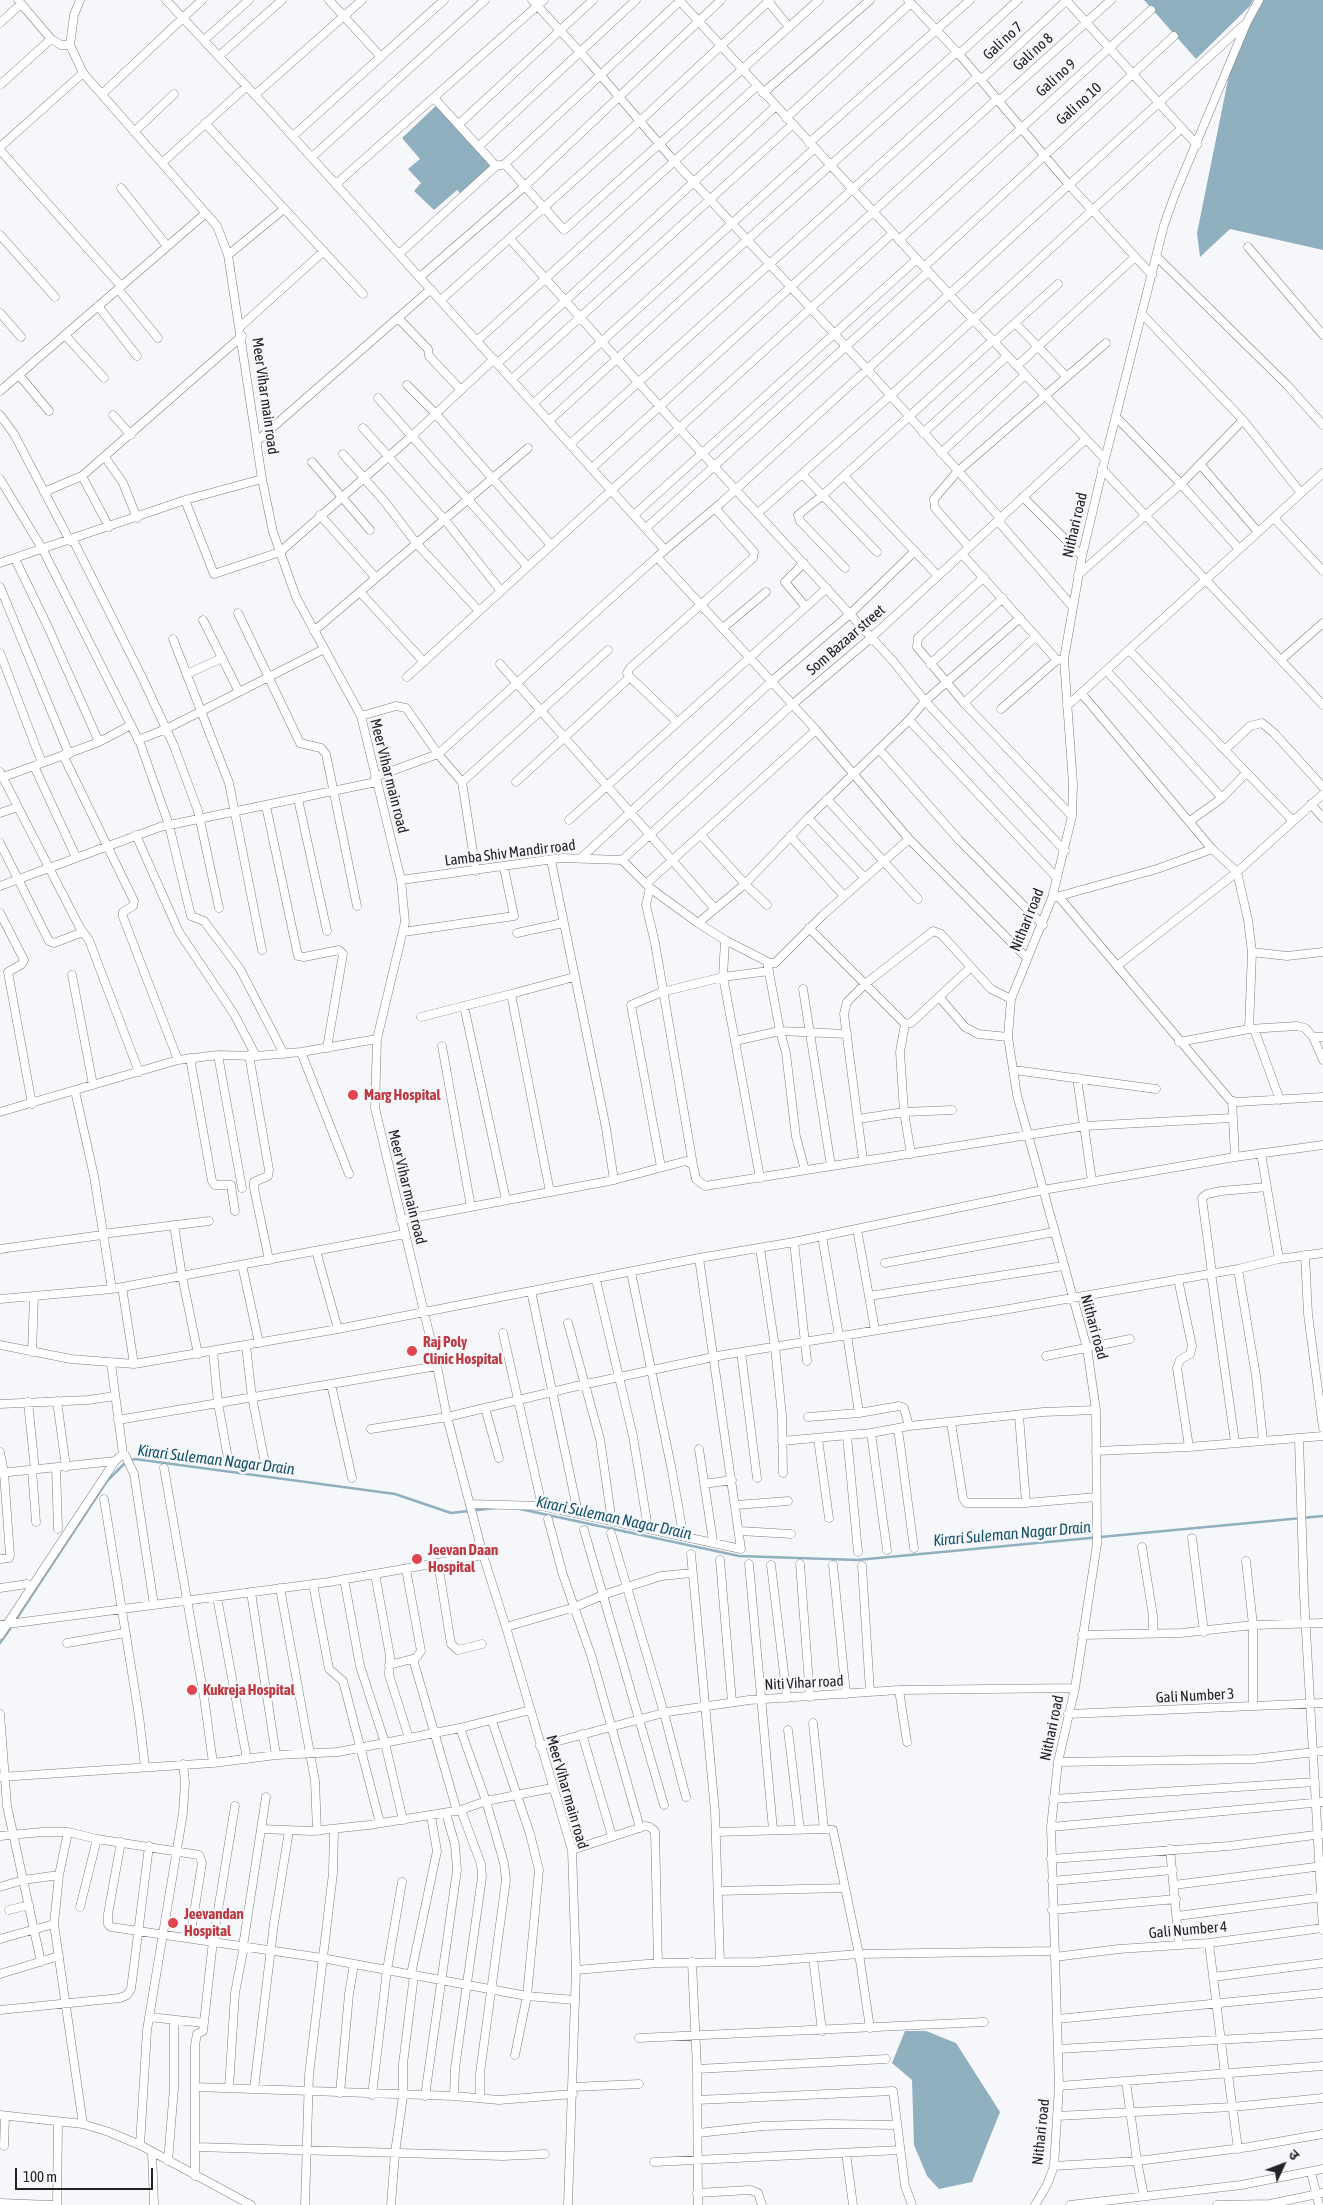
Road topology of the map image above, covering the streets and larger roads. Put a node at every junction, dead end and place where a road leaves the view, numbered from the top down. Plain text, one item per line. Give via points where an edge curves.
1 (166, 0) edge
2 (202, 0) edge
3 (249, 0) edge
4 (282, 0) edge
5 (329, 0) edge
6 (362, 0) edge
7 (444, 0) edge
8 (485, 0) edge
9 (544, 0) edge
10 (593, 0) edge
11 (636, 0) edge
12 (680, 0) edge
13 (721, 0) edge
14 (819, 0) edge
15 (870, 0) edge
16 (970, 0) edge
17 (1018, 0) edge
18 (1066, 0) edge
19 (1111, 0) edge
20 (1259, 0) edge
21 (20, 1) edge
22 (79, 1) edge
23 (768, 1) edge
24 (912, 2) edge
25 (535, 3) edge
26 (1151, 10) dead end
27 (344, 16) junction
28 (182, 17) junction
29 (699, 21) junction
30 (1247, 22) junction
31 (1086, 23) junction
32 (0, 24) edge
33 (789, 27) junction
34 (560, 30) junction
35 (936, 30) junction
36 (1174, 36) dead end
37 (51, 39) junction
38 (204, 40) junction
39 (70, 45) junction
40 (721, 46) junction
41 (1109, 48) junction
42 (580, 52) junction
43 (958, 53) junction
44 (219, 56) junction
45 (381, 57) junction
46 (742, 69) junction
47 (83, 73) junction
48 (1133, 74) junction
49 (601, 75) junction
50 (980, 78) junction
51 (0, 85) edge
52 (246, 86) junction
53 (757, 86) junction
54 (763, 93) junction
55 (102, 94) junction
56 (174, 94) dead end
57 (255, 95) junction
58 (434, 98) junction
59 (620, 98) junction
60 (998, 100) junction
61 (1160, 103) junction
62 (776, 106) junction
63 (786, 118) junction
64 (640, 121) junction
65 (205, 123) junction
66 (459, 124) junction
67 (792, 125) junction
68 (1022, 128) junction
69 (1182, 128) junction
70 (134, 132) junction
71 (293, 136) junction
72 (658, 143) junction
73 (1, 145) edge
74 (1197, 145) junction
75 (479, 146) junction
76 (812, 146) junction
77 (1045, 154) junction
78 (312, 157) junction
79 (674, 161) junction
80 (162, 163) junction
81 (501, 165) junction
82 (830, 166) junction
83 (694, 183) junction
84 (336, 184) junction
85 (524, 186) junction
86 (1070, 186) junction
87 (121, 188) dead end
88 (851, 188) junction
89 (709, 199) junction
90 (544, 208) junction
91 (284, 209) junction
92 (1092, 209) junction
93 (873, 212) junction
94 (206, 213) junction
95 (732, 223) junction
96 (893, 234) junction
97 (0, 235) edge
98 (510, 239) junction
99 (747, 240) junction
100 (899, 240) junction
101 (168, 246) junction
102 (1248, 247) dead end
103 (324, 252) junction
104 (399, 254) junction
105 (228, 255) junction
106 (1158, 256) junction
107 (1134, 258) junction
108 (917, 259) junction
109 (769, 264) junction
110 (926, 269) junction
111 (1152, 276) junction
112 (420, 277) junction
113 (546, 278) junction
114 (1058, 284) dead end
115 (790, 286) junction
116 (119, 287) junction
117 (431, 289) junction
118 (363, 294) dead end
119 (949, 294) junction
120 (55, 297) dead end
121 (441, 300) junction
122 (564, 300) junction
123 (98, 306) junction
124 (811, 309) junction
125 (0, 313) edge
126 (1143, 314) junction
127 (580, 317) junction
128 (398, 318) junction
129 (973, 320) junction
130 (1015, 323) junction
131 (241, 326) junction
132 (834, 334) junction
133 (1323, 334) edge
134 (65, 335) junction
135 (242, 336) junction
136 (21, 337) dead end
137 (158, 338) dead end
138 (478, 340) junction
139 (601, 341) junction
140 (994, 341) junction
141 (1106, 343) dead end
142 (846, 347) junction
143 (1038, 347) junction
144 (137, 356) dead end
145 (1007, 356) junction
146 (617, 358) junction
147 (496, 361) junction
148 (1017, 366) junction
149 (867, 369) junction
150 (19, 375) junction
151 (1026, 375) junction
152 (1067, 377) junction
153 (104, 378) dead end
154 (512, 379) junction
155 (638, 382) junction
156 (407, 385) dead end
157 (461, 390) junction
158 (0, 391) edge
159 (890, 396) junction
160 (1045, 396) junction
161 (378, 398) dead end
162 (534, 403) junction
163 (659, 406) junction
164 (49, 411) dead end
165 (435, 414) junction
166 (113, 415) dead end
167 (0, 416) edge
168 (908, 416) junction
169 (1116, 417) junction
170 (550, 420) junction
171 (1243, 420) junction
172 (1323, 425) edge
173 (364, 428) dead end
174 (679, 428) junction
175 (923, 433) junction
176 (131, 435) junction
177 (413, 436) junction
178 (1086, 438) junction
179 (257, 441) junction
180 (570, 444) junction
181 (528, 448) dead end
182 (703, 453) junction
183 (940, 453) junction
184 (343, 454) dead end
185 (389, 456) junction
186 (105, 457) junction
187 (1105, 459) junction
188 (312, 462) dead end
189 (1200, 464) junction
190 (716, 467) junction
191 (592, 468) junction
192 (1102, 469) junction
193 (957, 472) junction
194 (1323, 473) edge
195 (802, 474) junction
196 (82, 476) junction
197 (844, 476) junction
198 (364, 478) junction
199 (492, 478) junction
200 (0, 479) edge
201 (262, 479) junction
202 (1181, 484) junction
203 (611, 489) junction
204 (737, 489) junction
205 (44, 492) junction
206 (1301, 493) junction
207 (823, 495) junction
208 (341, 498) junction
209 (468, 498) junction
210 (1023, 498) junction
211 (185, 500) junction
212 (715, 508) junction
213 (758, 513) junction
214 (320, 515) junction
215 (634, 515) junction
216 (1145, 515) junction
217 (137, 518) junction
218 (1274, 518) junction
219 (445, 520) junction
220 (1000, 520) junction
221 (109, 527) junction
222 (646, 528) junction
223 (370, 530) dead end
224 (1258, 532) junction
225 (71, 540) junction
226 (417, 544) junction
227 (551, 545) junction
228 (969, 547) junction
229 (1240, 549) junction
230 (43, 550) junction
231 (665, 550) junction
232 (915, 551) junction
233 (280, 552) junction
234 (877, 552) dead end
235 (962, 554) junction
236 (1082, 556) junction
237 (657, 558) junction
238 (15, 559) junction
239 (804, 563) junction
240 (0, 564) edge
241 (528, 566) junction
242 (845, 568) dead end
243 (1323, 571) edge
244 (1078, 574) junction
245 (938, 576) junction
246 (984, 577) junction
247 (376, 578) junction
248 (1205, 580) junction
249 (0, 587) edge
250 (827, 588) junction
251 (501, 591) junction
252 (360, 592) junction
253 (766, 592) dead end
254 (1003, 598) junction
255 (700, 604) junction
256 (805, 606) junction
257 (1072, 606) junction
258 (478, 612) junction
259 (238, 613) dead end
260 (850, 614) junction
261 (1020, 618) junction
262 (203, 620) dead end
263 (1323, 623) edge
264 (723, 628) junction
265 (314, 631) junction
266 (872, 637) junction
267 (1035, 637) junction
268 (172, 639) dead end
269 (324, 649) junction
270 (608, 650) dead end
271 (1130, 650) junction
272 (0, 652) edge
273 (750, 656) junction
274 (222, 658) junction
275 (1060, 659) junction
276 (1282, 659) junction
277 (424, 662) junction
278 (500, 664) dead end
279 (930, 664) junction
280 (1107, 671) junction
281 (187, 674) junction
282 (270, 676) junction
283 (407, 677) dead end
284 (630, 677) junction
285 (772, 681) junction
286 (945, 683) junction
287 (518, 684) junction
288 (239, 692) junction
289 (1082, 694) junction
290 (925, 701) junction
291 (964, 703) junction
292 (793, 704) junction
293 (1323, 705) edge
294 (1067, 706) junction
295 (1001, 709) dead end
296 (202, 710) junction
297 (540, 712) junction
298 (361, 716) junction
299 (909, 720) junction
300 (677, 722) junction
301 (131, 726) junction
302 (166, 729) junction
303 (816, 730) junction
304 (563, 738) junction
305 (138, 740) junction
306 (99, 742) junction
307 (879, 749) junction
308 (1225, 750) junction
309 (438, 754) junction
310 (66, 755) junction
311 (42, 762) junction
312 (34, 766) junction
313 (1246, 773) junction
314 (1, 774) edge
315 (852, 774) junction
316 (376, 779) junction
317 (462, 782) junction
318 (516, 782) dead end
319 (607, 786) junction
320 (1323, 787) edge
321 (333, 791) junction
322 (1323, 794) edge
323 (1222, 798) junction
324 (298, 799) junction
325 (827, 800) junction
326 (1311, 804) junction
327 (266, 806) junction
328 (18, 807) junction
329 (236, 812) junction
330 (630, 812) junction
331 (0, 813) edge
332 (1072, 816) junction
333 (808, 818) junction
334 (1323, 818) edge
335 (200, 819) junction
336 (569, 820) dead end
337 (1190, 821) junction
338 (1292, 821) junction
339 (169, 825) junction
340 (701, 834) junction
341 (136, 835) junction
342 (652, 835) junction
343 (790, 836) junction
344 (909, 839) junction
345 (0, 843) edge
346 (107, 846) junction
347 (1212, 849) junction
348 (1065, 852) junction
349 (76, 857) junction
350 (581, 858) junction
351 (551, 860) junction
352 (622, 860) junction
353 (671, 860) junction
354 (883, 862) junction
355 (48, 867) junction
356 (504, 868) junction
357 (476, 871) junction
358 (1237, 872) junction
359 (865, 878) junction
360 (1057, 878) junction
361 (17, 879) junction
362 (401, 880) junction
363 (745, 884) junction
364 (0, 886) edge
365 (648, 886) junction
366 (844, 896) junction
367 (1055, 898) junction
368 (918, 899) dead end
369 (357, 906) dead end
370 (767, 906) dead end
371 (219, 908) dead end
372 (715, 908) junction
373 (0, 913) edge
374 (563, 923) junction
375 (698, 924) junction
376 (1043, 925) junction
377 (809, 928) junction
378 (327, 931) dead end
379 (84, 932) junction
380 (402, 932) junction
381 (517, 934) dead end
382 (725, 940) junction
383 (262, 950) dead end
384 (1252, 952) junction
385 (1323, 952) edge
386 (1026, 958) junction
387 (767, 962) junction
388 (1117, 966) junction
389 (970, 968) junction
390 (769, 970) junction
391 (72, 975) dead end
392 (723, 977) junction
393 (574, 978) junction
394 (865, 984) junction
395 (803, 989) dead end
396 (662, 992) junction
397 (511, 994) junction
398 (940, 998) junction
399 (1011, 999) junction
400 (464, 1006) junction
401 (421, 1017) dead end
402 (905, 1024) junction
403 (1251, 1029) junction
404 (780, 1031) junction
405 (810, 1032) junction
406 (847, 1034) junction
407 (1008, 1037) junction
408 (1313, 1037) junction
409 (1323, 1037) edge
410 (377, 1039) junction
411 (735, 1041) junction
412 (1179, 1042) junction
413 (442, 1046) dead end
414 (327, 1048) junction
415 (300, 1052) junction
416 (284, 1054) junction
417 (218, 1055) junction
418 (252, 1056) junction
419 (190, 1058) junction
420 (178, 1060) junction
421 (1323, 1060) edge
422 (1014, 1070) junction
423 (139, 1072) junction
424 (1077, 1078) junction
425 (93, 1085) junction
426 (1156, 1088) dead end
427 (75, 1091) junction
428 (1323, 1097) edge
429 (1280, 1100) junction
430 (1232, 1101) junction
431 (32, 1104) junction
432 (952, 1110) dead end
433 (0, 1112) edge
434 (904, 1112) junction
435 (1231, 1118) junction
436 (858, 1119) junction
437 (1085, 1126) junction
438 (1028, 1135) junction
439 (1323, 1145) edge
440 (1261, 1153) junction
441 (912, 1154) junction
442 (1235, 1157) junction
443 (863, 1160) junction
444 (692, 1165) junction
445 (831, 1166) junction
446 (661, 1167) junction
447 (805, 1170) junction
448 (349, 1174) dead end
449 (760, 1178) junction
450 (614, 1180) junction
451 (1092, 1182) junction
452 (1267, 1187) junction
453 (242, 1188) dead end
454 (1043, 1190) junction
455 (550, 1192) junction
456 (506, 1200) junction
457 (471, 1207) junction
458 (235, 1211) dead end
459 (401, 1220) junction
460 (209, 1221) dead end
461 (174, 1225) junction
462 (857, 1229) junction
463 (1054, 1232) junction
464 (405, 1234) junction
465 (102, 1235) junction
466 (822, 1236) junction
467 (794, 1242) junction
468 (760, 1248) junction
469 (0, 1249) edge
470 (316, 1251) junction
471 (1323, 1253) edge
472 (1305, 1255) junction
473 (699, 1258) junction
474 (1278, 1259) junction
475 (269, 1260) junction
476 (885, 1263) dead end
477 (242, 1265) junction
478 (1063, 1266) junction
479 (1238, 1268) junction
480 (631, 1272) junction
481 (1211, 1273) junction
482 (182, 1276) junction
483 (1178, 1279) junction
484 (596, 1280) junction
485 (122, 1287) junction
486 (112, 1289) junction
487 (531, 1291) junction
488 (34, 1296) junction
489 (869, 1296) junction
490 (1072, 1298) junction
491 (0, 1299) edge
492 (423, 1311) junction
493 (568, 1323) dead end
494 (338, 1329) junction
495 (875, 1330) junction
496 (503, 1333) dead end
497 (843, 1336) junction
498 (1130, 1339) dead end
499 (806, 1342) junction
500 (259, 1343) junction
501 (0, 1345) edge
502 (246, 1346) junction
503 (775, 1347) junction
504 (1087, 1348) junction
505 (213, 1351) junction
506 (32, 1352) junction
507 (741, 1352) junction
508 (198, 1354) junction
509 (1046, 1356) dead end
510 (714, 1357) junction
511 (808, 1361) dead end
512 (111, 1363) junction
513 (134, 1364) junction
514 (437, 1366) junction
515 (652, 1370) junction
516 (619, 1377) junction
517 (331, 1384) junction
518 (584, 1385) junction
519 (552, 1392) junction
520 (116, 1396) junction
521 (252, 1397) junction
522 (519, 1400) junction
523 (57, 1401) junction
524 (28, 1402) junction
525 (218, 1403) junction
526 (0, 1404) edge
527 (485, 1408) junction
528 (1096, 1410) junction
529 (859, 1413) junction
530 (1019, 1416) junction
531 (448, 1417) junction
532 (808, 1417) dead end
533 (118, 1420) junction
534 (951, 1422) junction
535 (909, 1426) junction
536 (898, 1428) junction
537 (1323, 1428) edge
538 (370, 1429) dead end
539 (871, 1434) junction
540 (847, 1436) junction
541 (1323, 1436) edge
542 (818, 1439) junction
543 (1300, 1439) junction
544 (1263, 1440) junction
545 (782, 1441) junction
546 (1235, 1442) junction
547 (1189, 1447) junction
548 (698, 1449) dead end
549 (1096, 1451) junction
550 (0, 1452) edge
551 (499, 1458) dead end
552 (128, 1460) dead end
553 (116, 1461) junction
554 (229, 1464) dead end
555 (66, 1467) junction
556 (56, 1468) junction
557 (164, 1468) dead end
558 (266, 1468) dead end
559 (34, 1470) junction
560 (783, 1472) dead end
561 (2, 1473) edge
562 (352, 1478) dead end
563 (758, 1478) dead end
564 (732, 1480) junction
565 (704, 1484) junction
566 (1096, 1497) junction
567 (104, 1499) dead end
568 (788, 1501) dead end
569 (1026, 1503) junction
570 (470, 1505) junction
571 (736, 1505) junction
572 (542, 1506) junction
573 (578, 1513) junction
574 (829, 1518) dead end
575 (548, 1519) dead end
576 (36, 1522) dead end
577 (612, 1522) junction
578 (648, 1528) junction
579 (58, 1529) dead end
580 (584, 1530) dead end
581 (740, 1531) junction
582 (611, 1533) dead end
583 (683, 1534) junction
584 (791, 1534) dead end
585 (1192, 1538) dead end
586 (713, 1541) junction
587 (914, 1548) dead end
588 (1142, 1548) dead end
589 (887, 1550) dead end
590 (858, 1552) dead end
591 (691, 1554) dead end
592 (483, 1555) junction
593 (0, 1559) edge
594 (720, 1560) dead end
595 (1246, 1561) dead end
596 (438, 1563) junction
597 (749, 1564) dead end
598 (772, 1564) dead end
599 (800, 1564) dead end
600 (834, 1565) dead end
601 (862, 1566) dead end
602 (406, 1569) junction
603 (692, 1573) junction
604 (375, 1574) junction
605 (344, 1579) junction
606 (26, 1584) dead end
607 (313, 1584) junction
608 (626, 1587) junction
609 (0, 1588) edge
610 (280, 1588) junction
611 (251, 1592) junction
612 (603, 1594) junction
613 (217, 1596) junction
614 (186, 1601) junction
615 (154, 1605) junction
616 (575, 1607) junction
617 (121, 1610) junction
618 (1323, 1623) edge
619 (6, 1624) edge
620 (1307, 1624) junction
621 (1253, 1625) junction
622 (506, 1627) junction
623 (1204, 1632) junction
624 (125, 1633) junction
625 (1153, 1634) junction
626 (0, 1635) edge
627 (1082, 1635) junction
628 (67, 1642) dead end
629 (482, 1644) dead end
630 (413, 1659) junction
631 (389, 1665) junction
632 (1075, 1688) junction
633 (899, 1690) junction
634 (870, 1692) junction
635 (846, 1694) junction
636 (810, 1697) junction
637 (787, 1698) junction
638 (761, 1699) junction
639 (732, 1702) junction
640 (1323, 1703) edge
641 (1311, 1704) junction
642 (704, 1706) junction
643 (1253, 1706) junction
644 (530, 1710) junction
645 (664, 1713) junction
646 (0, 1714) edge
647 (1068, 1714) junction
648 (641, 1719) junction
649 (492, 1721) junction
650 (813, 1723) dead end
651 (610, 1727) junction
652 (460, 1728) junction
653 (788, 1730) dead end
654 (434, 1733) junction
655 (582, 1734) junction
656 (409, 1738) junction
657 (907, 1742) dead end
658 (385, 1743) junction
659 (540, 1746) junction
660 (359, 1748) junction
661 (1323, 1751) edge
662 (1313, 1752) junction
663 (310, 1753) junction
664 (276, 1755) junction
665 (247, 1759) junction
666 (1058, 1762) junction
667 (213, 1763) junction
668 (183, 1764) junction
669 (144, 1766) junction
670 (2, 1777) edge
671 (1315, 1782) junction
672 (552, 1788) junction
673 (517, 1795) junction
674 (266, 1797) dead end
675 (686, 1797) dead end
676 (1053, 1799) junction
677 (486, 1800) junction
678 (1320, 1802) edge
679 (664, 1805) dead end
680 (235, 1806) dead end
681 (459, 1810) junction
682 (446, 1813) junction
683 (431, 1816) junction
684 (403, 1820) junction
685 (380, 1823) junction
686 (1051, 1827) junction
687 (640, 1828) junction
688 (261, 1829) junction
689 (334, 1829) junction
690 (824, 1829) junction
691 (289, 1830) junction
692 (773, 1830) junction
693 (800, 1830) junction
694 (317, 1831) junction
695 (68, 1832) junction
696 (716, 1832) junction
697 (12, 1834) junction
698 (1321, 1835) edge
699 (0, 1836) edge
700 (612, 1836) junction
701 (97, 1839) junction
702 (121, 1842) junction
703 (149, 1846) junction
704 (1170, 1849) junction
705 (572, 1850) junction
706 (176, 1851) junction
707 (1051, 1859) junction
708 (1322, 1867) edge
709 (1172, 1870) junction
710 (59, 1876) junction
711 (23, 1880) junction
712 (1052, 1881) junction
713 (402, 1882) dead end
714 (1174, 1885) junction
715 (0, 1887) edge
716 (845, 1888) junction
717 (718, 1891) junction
718 (1322, 1897) edge
719 (1176, 1899) junction
720 (30, 1905) junction
721 (80, 1907) dead end
722 (9, 1910) dead end
723 (1052, 1910) junction
724 (1177, 1916) junction
725 (54, 1924) junction
726 (1323, 1929) edge
727 (35, 1931) junction
728 (138, 1931) junction
729 (162, 1934) junction
730 (190, 1938) junction
731 (0, 1939) edge
732 (214, 1941) junction
733 (1209, 1943) junction
734 (1179, 1945) junction
735 (243, 1946) junction
736 (271, 1950) junction
737 (858, 1954) junction
738 (1055, 1954) junction
739 (59, 1956) junction
740 (322, 1958) junction
741 (813, 1958) junction
742 (41, 1962) junction
743 (692, 1962) junction
744 (720, 1962) junction
745 (658, 1963) junction
746 (1323, 1963) edge
747 (354, 1964) junction
748 (387, 1970) junction
749 (576, 1970) junction
750 (0, 1974) edge
751 (413, 1974) junction
752 (1213, 1977) junction
753 (442, 1980) junction
754 (466, 1984) junction
755 (492, 1989) junction
756 (1323, 1993) edge
757 (527, 1996) junction
758 (575, 2000) junction
759 (66, 2004) junction
760 (1216, 2005) junction
761 (0, 2010) edge
762 (149, 2017) junction
763 (1057, 2019) junction
764 (174, 2020) junction
765 (984, 2022) dead end
766 (204, 2023) junction
767 (870, 2028) junction
768 (822, 2031) junction
769 (1323, 2034) edge
770 (696, 2037) junction
771 (639, 2038) dead end
772 (1221, 2040) junction
773 (1058, 2049) junction
774 (516, 2055) dead end
775 (886, 2059) dead end
776 (1323, 2066) edge
777 (697, 2069) junction
778 (1226, 2074) junction
779 (1126, 2081) junction
780 (639, 2084) dead end
781 (1059, 2086) junction
782 (195, 2087) junction
783 (229, 2088) junction
784 (254, 2089) junction
785 (573, 2091) junction
786 (308, 2093) junction
787 (340, 2093) junction
788 (372, 2095) junction
789 (403, 2096) junction
790 (425, 2096) junction
791 (454, 2096) junction
792 (480, 2098) junction
793 (1323, 2098) edge
794 (697, 2100) junction
795 (1232, 2107) junction
796 (1130, 2112) junction
797 (3, 2115) edge
798 (1057, 2116) junction
799 (58, 2122) junction
800 (83, 2124) junction
801 (897, 2125) junction
802 (698, 2133) junction
803 (1323, 2134) edge
804 (140, 2145) junction
805 (4, 2146) dead end
806 (195, 2147) junction
807 (1238, 2149) junction
808 (307, 2150) junction
809 (900, 2150) junction
810 (152, 2152) junction
811 (846, 2152) junction
812 (395, 2153) junction
813 (545, 2154) dead end
814 (698, 2159) junction
815 (168, 2161) junction
816 (1136, 2161) junction
817 (654, 2162) dead end
818 (1054, 2166) junction
819 (1323, 2169) edge
820 (1311, 2172) junction
821 (195, 2176) junction
822 (1221, 2188) junction
823 (1320, 2193) edge
824 (697, 2194) junction
825 (235, 2196) junction
826 (1144, 2196) junction
827 (0, 2203) edge
828 (1039, 2204) edge
829 (52, 2205) edge
830 (57, 2205) edge
831 (154, 2205) edge
832 (234, 2205) edge
833 (251, 2205) edge
834 (305, 2205) edge
835 (391, 2205) edge
836 (568, 2205) edge
837 (698, 2205) edge
838 (762, 2205) edge
839 (853, 2205) edge
840 (912, 2205) edge
841 (1070, 2205) edge
842 (1217, 2205) edge
843 (1319, 2205) edge

1 - 28 street
2 - 28 street
3 - 38 street
4 - 44 street
5 - 27 street
6 - 27 street
7 - 45 street
8 - 78 street
9 - 25 street
10 - 34 street
11 - 42 street
12 - 29 street
12 - 49 street
13 - 29 street
14 - 33 street
15 - 54 street
16 - 35 street
17 - 43 street
18 - 31 street
18 - 50 street, Gali no 7
19 - 31 street, Gali no 8
20 - 30 street
21 - 32 street
21 - 37 street
22 - 39 street
23 - 33 street
23 - 40 street
24 - 35 street
24 - 63 street
25 - 34 street
25 - 58 street
26 - 41 street, Gali no 9
27 - 45 street
27 - 57 street
28 - 38 street
28 - 55 street
29 - 40 street
29 - 59 street
30 - 61 street
30 - 74 street, Nithari road
31 - 41 street
31 - 60 street, Gali no 8
33 - 46 street
34 - 42 street
34 - 66 street
35 - 43 street
35 - 76 street
36 - 48 street, Gali no 10
37 - 39 street
37 - 51 street
38 - 44 street
39 - 47 street, Meer Vihar main road
40 - 46 street
40 - 64 street
41 - 48 street
41 - 68 street, Gali no 9
42 - 49 street
42 - 75 street
43 - 50 street
43 - 82 street
44 - 52 street
45 - 71 street
46 - 53 street
46 - 72 street
47 - 55 street, Meer Vihar main road
47 - 73 street
48 - 61 street
48 - 77 street, Gali no 10
49 - 59 street
49 - 81 street
50 - 60 street
50 - 88 street, Gali no 7
52 - 57 street
52 - 65 street
53 - 54 street
53 - 79 street
54 - 62 street
55 - 70 street, Meer Vihar main road
56 - 70 street
57 - 71 street
58 - 66 street
58 - 84 street
59 - 64 street
59 - 85 street
60 - 68 street
60 - 93 street, Gali no 8
61 - 69 street
61 - 86 street
62 - 63 street
62 - 83 street
63 - 67 street
64 - 72 street
64 - 90 street
65 - 80 street
65 - 91 street
66 - 75 street
67 - 76 street
67 - 89 street
68 - 77 street
68 - 100 street, Gali no 9
69 - 74 street
69 - 92 street
70 - 80 street, Meer Vihar main road
71 - 78 street
72 - 79 street
72 - 90 street via 565,230
73 - 116 street
74 - 106 street, Nithari road via 1164,225
75 - 81 street
76 - 82 street
76 - 95 street
77 - 86 street
77 - 110 street, Gali no 10
78 - 84 street
79 - 83 street
79 - 113 street
80 - 94 street, Meer Vihar main road
81 - 85 street
81 - 104 street
82 - 88 street
82 - 99 street
83 - 89 street
83 - 122 street
84 - 104 street
85 - 90 street
85 - 112 street
86 - 92 street
86 - 119 street
87 - 101 street
88 - 93 street
88 - 109 street, Gali no 7
89 - 95 street
89 - 127 street
90 - 98 street
91 - 103 street
91 - 105 street
92 - 107 street
92 - 129 street
93 - 96 street
93 - 115 street, Gali no 8
94 - 101 street
94 - 105 street, Meer Vihar main road via 217,226
95 - 99 street
95 - 139 street
96 - 100 street
96 - 124 street
97 - 120 street
98 - 113 street
98 - 121 street
99 - 109 street
99 - 146 street
100 - 108 street
101 - 116 street
102 - 133 street
103 - 118 street
103 - 131 street
104 - 112 street
105 - 131 street, Meer Vihar main road
106 - 111 street, Nithari road
106 - 172 street
107 - 111 street
107 - 143 street
108 - 110 street
108 - 132 street
109 - 115 street
109 - 155 street, Gali no 7
110 - 119 street
110 - 142 street, Gali no 10
111 - 126 street, Nithari road
112 - 117 street
113 - 122 street
113 - 138 street
114 - 130 street
115 - 124 street
115 - 163 street, Gali no 8
116 - 123 street
116 - 137 street
117 - 121 street
117 - 128 street
119 - 129 street
119 - 149 street
121 - 138 street
122 - 127 street
122 - 147 street
123 - 134 street
123 - 144 street
124 - 132 street
124 - 174 street
125 - 136 street
126 - 169 street, Nithari road
126 - 171 street
127 - 139 street
127 - 154 street
128 - 157 street
128 - 179 street
129 - 140 street
129 - 159 street
130 - 140 street
130 - 143 street
131 - 135 street, Meer Vihar main road
132 - 142 street
132 - 182 street
134 - 150 street
134 - 153 street
135 - 176 street
135 - 179 street, Meer Vihar main road
138 - 147 street
139 - 146 street
139 - 162 street
140 - 145 street
140 - 168 street
141 - 152 street
142 - 149 street
142 - 190 street, Gali no 10
143 - 148 street
143 - 152 street
145 - 148 street
145 - 175 street
146 - 155 street
146 - 170 street
147 - 154 street
147 - 157 street
148 - 151 street
149 - 159 street
149 - 204 street
150 - 158 street
150 - 164 street
151 - 160 street
151 - 183 street
152 - 160 street
154 - 162 street
155 - 163 street
155 - 180 street, Gali no 7
156 - 165 street
157 - 165 street
159 - 168 street
159 - 195 street
160 - 178 street
160 - 193 street
161 - 177 street
162 - 170 street
163 - 174 street
163 - 191 street, Gali no 8
165 - 177 street
165 - 199 street
166 - 176 street
167 - 205 street via 14,434
168 - 175 street
168 - 197 street
169 - 187 street, Nithari road
169 - 202 street
170 - 180 street
171 - 189 street
171 - 206 street
173 - 185 street
174 - 182 street
174 - 203 street
175 - 183 street
176 - 186 street
177 - 185 street
177 - 209 street
178 - 187 street
178 - 210 street, Som Bazaar street
179 - 201 street, Meer Vihar main road
180 - 191 street
181 - 199 street
182 - 190 street
182 - 215 street
183 - 193 street
184 - 198 street
185 - 198 street
185 - 219 street
186 - 196 street
186 - 217 street via 122,483
187 - 192 street, Nithari road
188 - 208 street
189 - 202 street
189 - 224 street
190 - 204 street
190 - 222 street, Gali no 10
191 - 203 street
192 - 216 street
192 - 236 street, Nithari road
193 - 220 street
193 - 228 street via 934,499 934,504
194 - 206 street
195 - 207 street
195 - 213 street
196 - 205 street
196 - 221 street
197 - 207 street
197 - 232 street
198 - 208 street
198 - 226 street
199 - 209 street
199 - 227 street
200 - 230 street
201 - 211 street
201 - 233 street, Meer Vihar main road via 272,532
202 - 216 street
202 - 229 street
203 - 215 street
203 - 227 street
204 - 212 street
204 - 213 street
205 - 225 street
206 - 218 street
207 - 234 street
207 - 242 street via 798,516
208 - 214 street
208 - 223 street
209 - 219 street
209 - 241 street
210 - 220 street, Som Bazaar street
210 - 236 street
211 - 217 street
211 - 233 street via 214,574
212 - 231 street
212 - 255 street via 755,555
213 - 239 street
214 - 233 street
214 - 247 street
215 - 222 street
216 - 244 street
216 - 248 street
217 - 221 street
218 - 224 street
218 - 243 street
219 - 226 street
219 - 251 street
220 - 228 street, Som Bazaar street
220 - 257 street
221 - 225 street
222 - 231 street
224 - 229 street
225 - 230 street
225 - 302 street
226 - 247 street
226 - 258 street
227 - 241 street
228 - 235 street, Som Bazaar street
229 - 248 street
230 - 238 street
230 - 301 street
231 - 237 street
232 - 245 street
232 - 260 street
233 - 265 street, Meer Vihar main road via 296,597
235 - 245 street, Som Bazaar street
235 - 246 street
236 - 244 street, Nithari road
237 - 255 street
237 - 287 street
238 - 240 street
238 - 306 street
239 - 250 street
239 - 256 street via 785,582
241 - 251 street
244 - 257 street, Nithari road
245 - 266 street, Som Bazaar street
246 - 254 street
246 - 279 street via 918,638 917,647
247 - 252 street
248 - 271 street
248 - 276 street
249 - 310 street
250 - 256 street
250 - 260 street
251 - 258 street
252 - 265 street
252 - 277 street
253 - 264 street
254 - 261 street
254 - 279 street
255 - 264 street
255 - 284 street via 630,668 627,673
256 - 273 street
257 - 275 street, Nithari road
258 - 277 street
259 - 282 street
260 - 266 street
260 - 285 street
261 - 267 street
261 - 286 street
262 - 274 street
263 - 276 street
264 - 273 street
265 - 269 street, Meer Vihar main road
266 - 290 street
266 - 292 street, Som Bazaar street
267 - 275 street
267 - 291 street
268 - 281 street
269 - 282 street
269 - 298 street, Meer Vihar main road
270 - 297 street
271 - 280 street
271 - 308 street
272 - 311 street
273 - 285 street
273 - 300 street
274 - 281 street
274 - 288 street
275 - 294 street, Nithari road
275 - 295 street
276 - 293 street
277 - 283 street
278 - 287 street
279 - 286 street
280 - 289 street
280 - 323 street
281 - 296 street
282 - 288 street
282 - 321 street via 300,743 320,748 326,754
284 - 300 street
284 - 304 street
285 - 292 street
285 - 330 street
286 - 290 street
286 - 291 street
287 - 297 street
287 - 309 street
288 - 296 street
289 - 294 street
289 - 337 street
290 - 299 street
290 - 348 street
291 - 332 street
292 - 303 street
292 - 342 street, Som Bazaar street
294 - 332 street, Nithari road
296 - 302 street
296 - 329 street via 230,783
297 - 304 street
297 - 317 street
298 - 309 street via 401,706
298 - 316 street, Meer Vihar main road
299 - 307 street
299 - 360 street
300 - 319 street
301 - 305 street
301 - 306 street
302 - 305 street
302 - 335 street
303 - 315 street
303 - 340 street
304 - 318 street
304 - 319 street
305 - 339 street
306 - 310 street
307 - 315 street
307 - 376 street via 959,840
308 - 313 street
308 - 320 street via 1250,726 1262,723
309 - 316 street
309 - 317 street
310 - 311 street
310 - 346 street
311 - 312 street
312 - 314 street
312 - 349 street
313 - 323 street
313 - 338 street
314 - 328 street
315 - 325 street
315 - 344 street
316 - 321 street
316 - 362 street, Meer Vihar main road
317 - 357 street
319 - 330 street
319 - 336 street
321 - 324 street
321 - 369 street
322 - 326 street
323 - 337 street
324 - 327 street
324 - 378 street
325 - 333 street
325 - 354 street
326 - 334 street
326 - 338 street
327 - 329 street
327 - 414 street via 298,956 340,950 344,954
328 - 331 street
328 - 355 street
329 - 335 street
329 - 383 street
330 - 342 street
330 - 350 street
332 - 348 street, Nithari road
333 - 343 street
333 - 359 street
335 - 339 street
335 - 371 street
337 - 347 street
338 - 358 street
339 - 341 street
339 - 416 street via 191,916 204,921 240,969
340 - 353 street
340 - 363 street
341 - 346 street
341 - 418 street via 179,932 234,1014
342 - 352 street, Som Bazaar street
342 - 353 street
343 - 363 street
343 - 366 street
344 - 354 street
344 - 386 street
345 - 361 street
346 - 349 street
346 - 420 street via 134,901 123,912 123,917
347 - 358 street
347 - 367 street via 1158,869
348 - 360 street, Nithari road
349 - 355 street
350 - 351 street, Lamba Shiv Mandir road
350 - 352 street, Lamba Shiv Mandir road
351 - 356 street, Lamba Shiv Mandir road
351 - 374 street
352 - 365 street
353 - 365 street
353 - 372 street
354 - 359 street
354 - 368 street
355 - 361 street
355 - 379 street
356 - 357 street, Lamba Shiv Mandir road
356 - 380 street via 514,916
357 - 362 street, Lamba Shiv Mandir road
358 - 384 street
358 - 388 street
359 - 366 street
360 - 367 street, Nithari road
361 - 364 street
361 - 379 street via 52,943
362 - 380 street, Meer Vihar main road via 405,922
363 - 370 street
363 - 372 street
365 - 375 street
365 - 396 street via 646,905
366 - 377 street
367 - 376 street, Nithari road
367 - 388 street
372 - 375 street
373 - 431 street via 24,960 8,972
374 - 381 street
374 - 393 street
375 - 382 street
376 - 386 street, Nithari road
377 - 387 street via 780,961
377 - 394 street
379 - 423 street
380 - 410 street, Meer Vihar main road
382 - 387 street
382 - 392 street
384 - 385 street via 1288,956
384 - 403 street
386 - 399 street, Nithari road
387 - 390 street
388 - 412 street
389 - 394 street via 941,934 933,931
389 - 398 street
389 - 399 street via 991,989
390 - 392 street
390 - 404 street
391 - 425 street
392 - 396 street
392 - 411 street
393 - 397 street
393 - 450 street
394 - 402 street
394 - 406 street via 844,1008
395 - 405 street
396 - 444 street
396 - 446 street via 633,1003 630,1008
397 - 400 street
397 - 455 street
398 - 402 street via 911,1023
398 - 407 street via 965,1027 978,1034
399 - 407 street, Nithari road
400 - 401 street
400 - 456 street
402 - 434 street via 900,1052
403 - 408 street via 1302,1026
403 - 412 street
403 - 429 street
404 - 405 street
404 - 411 street
404 - 447 street via 786,1053 796,1137
405 - 406 street
405 - 445 street
406 - 436 street
407 - 422 street, Nithari road
408 - 409 street
408 - 421 street
410 - 414 street
410 - 459 street, Meer Vihar main road via 375,1108
411 - 449 street
412 - 430 street
413 - 457 street
414 - 415 street
415 - 416 street
415 - 448 street
416 - 418 street
417 - 418 street
417 - 419 street
417 - 453 street
418 - 475 street via 269,1170 268,1176 254,1182 254,1188
419 - 420 street
419 - 458 street via 212,1181 215,1185 230,1185
420 - 423 street
422 - 424 street
422 - 438 street, Nithari road
423 - 425 street
424 - 426 street
424 - 437 street
425 - 427 street
427 - 431 street
427 - 465 street via 94,1176
428 - 429 street
429 - 430 street
430 - 435 street
431 - 433 street
432 - 434 street
434 - 436 street
434 - 441 street
435 - 437 street
435 - 442 street
436 - 443 street
437 - 438 street
437 - 451 street
438 - 441 street
438 - 454 street, Nithari road
439 - 440 street
440 - 442 street
440 - 452 street
441 - 443 street
442 - 451 street
443 - 445 street
444 - 446 street via 686,1161
444 - 449 street via 696,1179 705,1186
445 - 447 street
446 - 450 street
447 - 449 street
450 - 455 street
451 - 454 street
452 - 474 street
452 - 481 street via 1221,1191 1202,1198
454 - 462 street
454 - 463 street, Nithari road
455 - 456 street
456 - 457 street
457 - 459 street
459 - 464 street, Meer Vihar main road
460 - 461 street
461 - 465 street
461 - 482 street
462 - 466 street
462 - 489 street
463 - 476 street
463 - 478 street, Nithari road
464 - 470 street
464 - 492 street, Meer Vihar main road
465 - 469 street
465 - 486 street
466 - 467 street
466 - 497 street
467 - 468 street
467 - 499 street
468 - 473 street
468 - 503 street
470 - 475 street
470 - 494 street
471 - 472 street
472 - 474 street
472 - 537 street via 1308,1314
473 - 480 street
473 - 510 street
474 - 479 street
475 - 477 street
477 - 482 street
477 - 500 street
478 - 489 street
478 - 490 street, Nithari road
479 - 481 street
479 - 544 street
480 - 484 street
480 - 515 street
481 - 483 street
481 - 546 street
482 - 485 street
482 - 508 street
483 - 490 street
483 - 547 street via 1192,1346 1190,1354 1180,1360 1177,1368
484 - 487 street
484 - 516 street
485 - 486 street
485 - 513 street
486 - 488 street
487 - 492 street
487 - 519 street
488 - 491 street
488 - 506 street
489 - 495 street
490 - 495 street
490 - 504 street, Nithari road
492 - 494 street
492 - 514 street, Meer Vihar main road
493 - 518 street
494 - 500 street
495 - 497 street
496 - 522 street
497 - 499 street
497 - 529 street
498 - 504 street
499 - 503 street
499 - 511 street
500 - 502 street
501 - 506 street
502 - 505 street
502 - 521 street
503 - 507 street
503 - 545 street
504 - 509 street
504 - 528 street, Nithari road
505 - 508 street
505 - 525 street
506 - 512 street
507 - 510 street
507 - 563 street
508 - 513 street
510 - 515 street
510 - 564 street
512 - 513 street
512 - 520 street
514 - 517 street
514 - 531 street, Meer Vihar main road
515 - 516 street
515 - 583 street
516 - 518 street
516 - 578 street via 633,1436
517 - 521 street
517 - 562 street
518 - 519 street
518 - 577 street via 605,1464
519 - 522 street
519 - 573 street
520 - 523 street
520 - 533 street
521 - 525 street
521 - 558 street
522 - 527 street
522 - 572 street
523 - 524 street
523 - 555 street
524 - 526 street
524 - 559 street
525 - 533 street
525 - 554 street
527 - 531 street
527 - 551 street
528 - 530 street
528 - 549 street, Nithari road
529 - 532 street
529 - 535 street via 899,1406 904,1408
530 - 534 street
530 - 569 street
531 - 538 street
531 - 570 street, Meer Vihar main road
533 - 553 street via 122,1454
534 - 535 street
534 - 569 street via 964,1501 968,1504
535 - 536 street
536 - 539 street
536 - 587 street
539 - 540 street
539 - 589 street
540 - 542 street
540 - 590 street
541 - 543 street
542 - 545 street
542 - 574 street
543 - 544 street
543 - 620 street
544 - 546 street
545 - 560 street
546 - 547 street
547 - 549 street
548 - 565 street
549 - 566 street, Nithari road
550 - 561 street
552 - 615 street
553 - 555 street
553 - 619 street
555 - 556 street
556 - 559 street
556 - 579 street
557 - 614 street
559 - 561 street
559 - 576 street
561 - 593 street via 10,1554 9,1558
564 - 565 street
564 - 571 street
565 - 586 street
566 - 569 street
566 - 627 street, Nithari road via 1098,1539
567 - 617 street
568 - 571 street
570 - 572 street
570 - 592 street, Meer Vihar main road
571 - 581 street
572 - 573 street
573 - 577 street
575 - 616 street
577 - 578 street
578 - 583 street
580 - 612 street
581 - 584 street
581 - 586 street via 741,1549
582 - 608 street
583 - 586 street
585 - 623 street
588 - 625 street
591 - 603 street
592 - 596 street
592 - 622 street, Meer Vihar main road
594 - 639 street
595 - 621 street
596 - 602 street
596 - 629 street via 451,1644 458,1650
597 - 638 street
598 - 637 street
599 - 636 street
600 - 635 street
601 - 634 street
602 - 604 street
602 - 630 street via 421,1652
603 - 608 street via 661,1576
603 - 642 street
604 - 605 street
604 - 631 street
605 - 607 street
605 - 658 street via 360,1666
606 - 609 street
607 - 610 street
607 - 660 street via 329,1669 343,1681
608 - 612 street
608 - 645 street
610 - 611 street
610 - 663 street
611 - 613 street
611 - 664 street
612 - 616 street
612 - 648 street
613 - 614 street
613 - 665 street
614 - 615 street
614 - 667 street
615 - 617 street
616 - 622 street
616 - 651 street
617 - 619 street
617 - 624 street
618 - 620 street
619 - 626 street
620 - 621 street
620 - 641 street
621 - 623 street
621 - 643 street
622 - 644 street, Meer Vihar main road
623 - 625 street
624 - 628 street
624 - 669 street
625 - 627 street
627 - 632 street, Nithari road
630 - 631 street
630 - 654 street
631 - 656 street via 389,1675
632 - 633 street, Niti Vihar road
632 - 647 street, Nithari road
633 - 634 street, Niti Vihar road
633 - 657 street
634 - 635 street, Niti Vihar road
635 - 636 street, Niti Vihar road
636 - 637 street, Niti Vihar road
637 - 638 street, Niti Vihar road
638 - 639 street, Niti Vihar road
638 - 692 street
639 - 642 street, Niti Vihar road
640 - 641 street, Gali Number 3
641 - 643 street, Gali Number 3
641 - 662 street
642 - 645 street, Niti Vihar road
642 - 696 street
643 - 647 street, Gali Number 3
644 - 649 street
644 - 659 street, Meer Vihar main road
645 - 648 street, Niti Vihar road
645 - 675 street
646 - 670 street
647 - 666 street, Nithari road
648 - 651 street, Niti Vihar road
648 - 679 street
649 - 652 street
649 - 673 street
650 - 690 street
651 - 655 street, Niti Vihar road
651 - 687 street
652 - 654 street
652 - 677 street
653 - 693 street
654 - 656 street
654 - 681 street
655 - 659 street, Niti Vihar road
655 - 700 street
656 - 658 street
658 - 660 street
658 - 684 street
659 - 672 street, Meer Vihar main road
660 - 663 street
660 - 685 street
661 - 662 street
662 - 666 street via 1254,1758
662 - 671 street
663 - 664 street
663 - 694 street
664 - 665 street
665 - 667 street
666 - 676 street, Nithari road
667 - 668 street
668 - 669 street
668 - 706 street via 183,1813
669 - 670 street
670 - 697 street
671 - 676 street
671 - 678 street
672 - 673 street
672 - 705 street, Meer Vihar main road
673 - 677 street
673 - 757 street via 539,1870
674 - 688 street
676 - 686 street, Nithari road
677 - 681 street
677 - 755 street via 506,1880
678 - 686 street
678 - 698 street
680 - 732 street
681 - 682 street
681 - 754 street via 481,1864 482,1877
682 - 683 street
682 - 753 street via 457,1864
683 - 684 street
683 - 751 street via 437,1851
684 - 685 street
685 - 689 street
686 - 707 street, Nithari road
687 - 700 street
687 - 745 street via 650,1827 656,1837
688 - 691 street
688 - 735 street
689 - 694 street
689 - 740 street via 333,1873
690 - 693 street
690 - 716 street via 833,1830 835,1834
691 - 694 street
691 - 736 street
692 - 693 street
692 - 696 street
695 - 697 street
695 - 701 street
695 - 710 street
696 - 717 street
697 - 699 street
697 - 711 street
698 - 704 street
698 - 708 street
700 - 705 street
701 - 702 street
701 - 721 street
702 - 703 street
702 - 728 street via 108,1924
703 - 706 street
703 - 728 street
704 - 707 street
704 - 709 street
705 - 749 street, Meer Vihar main road
706 - 729 street
706 - 730 street via 202,1858
707 - 712 street, Nithari road
708 - 714 street
708 - 718 street
709 - 712 street
709 - 714 street
710 - 711 street
710 - 725 street
711 - 715 street
711 - 720 street
712 - 723 street, Nithari road
713 - 748 street
714 - 719 street
716 - 717 street
716 - 737 street
717 - 744 street
718 - 724 street
718 - 726 street
719 - 723 street
719 - 724 street
720 - 722 street
720 - 727 street
723 - 738 street, Nithari road
724 - 734 street
725 - 727 street
725 - 739 street
726 - 733 street, Gali Number 4
727 - 731 street
727 - 742 street
728 - 729 street
728 - 759 street via 131,1989 127,1995
729 - 730 street
729 - 762 street
730 - 732 street
732 - 735 street
732 - 766 street
733 - 734 street, Gali Number 4
733 - 752 street
734 - 738 street, Gali Number 4
735 - 736 street
735 - 783 street via 235,1994
736 - 740 street
736 - 784 street
737 - 738 street, Gali Number 4
737 - 741 street, Gali Number 4
737 - 767 street
738 - 763 street, Nithari road
739 - 742 street
739 - 759 street
740 - 747 street
740 - 786 street
741 - 744 street, Gali Number 4
741 - 768 street
742 - 750 street
743 - 744 street, Gali Number 4
743 - 745 street, Gali Number 4
743 - 770 street
745 - 749 street, Gali Number 4
746 - 752 street
747 - 748 street
747 - 787 street
748 - 751 street
748 - 788 street
749 - 758 street, Meer Vihar main road
751 - 753 street
751 - 789 street via 403,2064
752 - 760 street
753 - 754 street
753 - 790 street
754 - 755 street
754 - 791 street
755 - 757 street
755 - 792 street via 480,2072
756 - 760 street
757 - 758 street
757 - 774 street
758 - 785 street, Meer Vihar main road
759 - 761 street
759 - 800 street
760 - 763 street
760 - 772 street
762 - 764 street
762 - 804 street
763 - 773 street, Nithari road
764 - 766 street
764 - 815 street via 174,2100
765 - 767 street
766 - 782 street via 203,2031 197,2034 196,2039
767 - 768 street
768 - 770 street
769 - 772 street
770 - 771 street
770 - 777 street
772 - 773 street
772 - 778 street
773 - 781 street, Nithari road
775 - 777 street
776 - 778 street
777 - 794 street
778 - 779 street
778 - 795 street
779 - 781 street
779 - 796 street
780 - 785 street
781 - 798 street, Nithari road
782 - 783 street
782 - 806 street
783 - 784 street
784 - 786 street
785 - 792 street via 499,2100
785 - 836 street, Meer Vihar main road
786 - 787 street
786 - 808 street
787 - 788 street
788 - 789 street
789 - 790 street
789 - 812 street
790 - 791 street
791 - 792 street
793 - 795 street
794 - 801 street via 888,2090 895,2096
794 - 802 street
795 - 796 street
795 - 807 street
796 - 798 street
796 - 816 street
797 - 799 street
797 - 805 street
798 - 818 street, Nithari road
799 - 800 street
799 - 830 street
800 - 804 street
801 - 802 street via 763,2126
801 - 809 street
802 - 814 street
803 - 807 street
804 - 810 street
806 - 808 street
806 - 821 street
807 - 816 street
808 - 812 street
808 - 834 street
809 - 811 street
809 - 840 street via 905,2186
810 - 815 street
810 - 831 street
811 - 814 street
811 - 839 street
812 - 813 street
812 - 835 street
814 - 817 street
814 - 824 street
815 - 821 street
816 - 818 street
816 - 826 street
818 - 828 street, Nithari road
819 - 820 street
820 - 822 street
820 - 823 street
821 - 825 street
822 - 826 street
822 - 842 street
823 - 842 street via 1270,2204
823 - 843 street
824 - 837 street
824 - 838 street via 750,2190 758,2193
825 - 832 street
825 - 833 street
826 - 841 street
827 - 829 street

